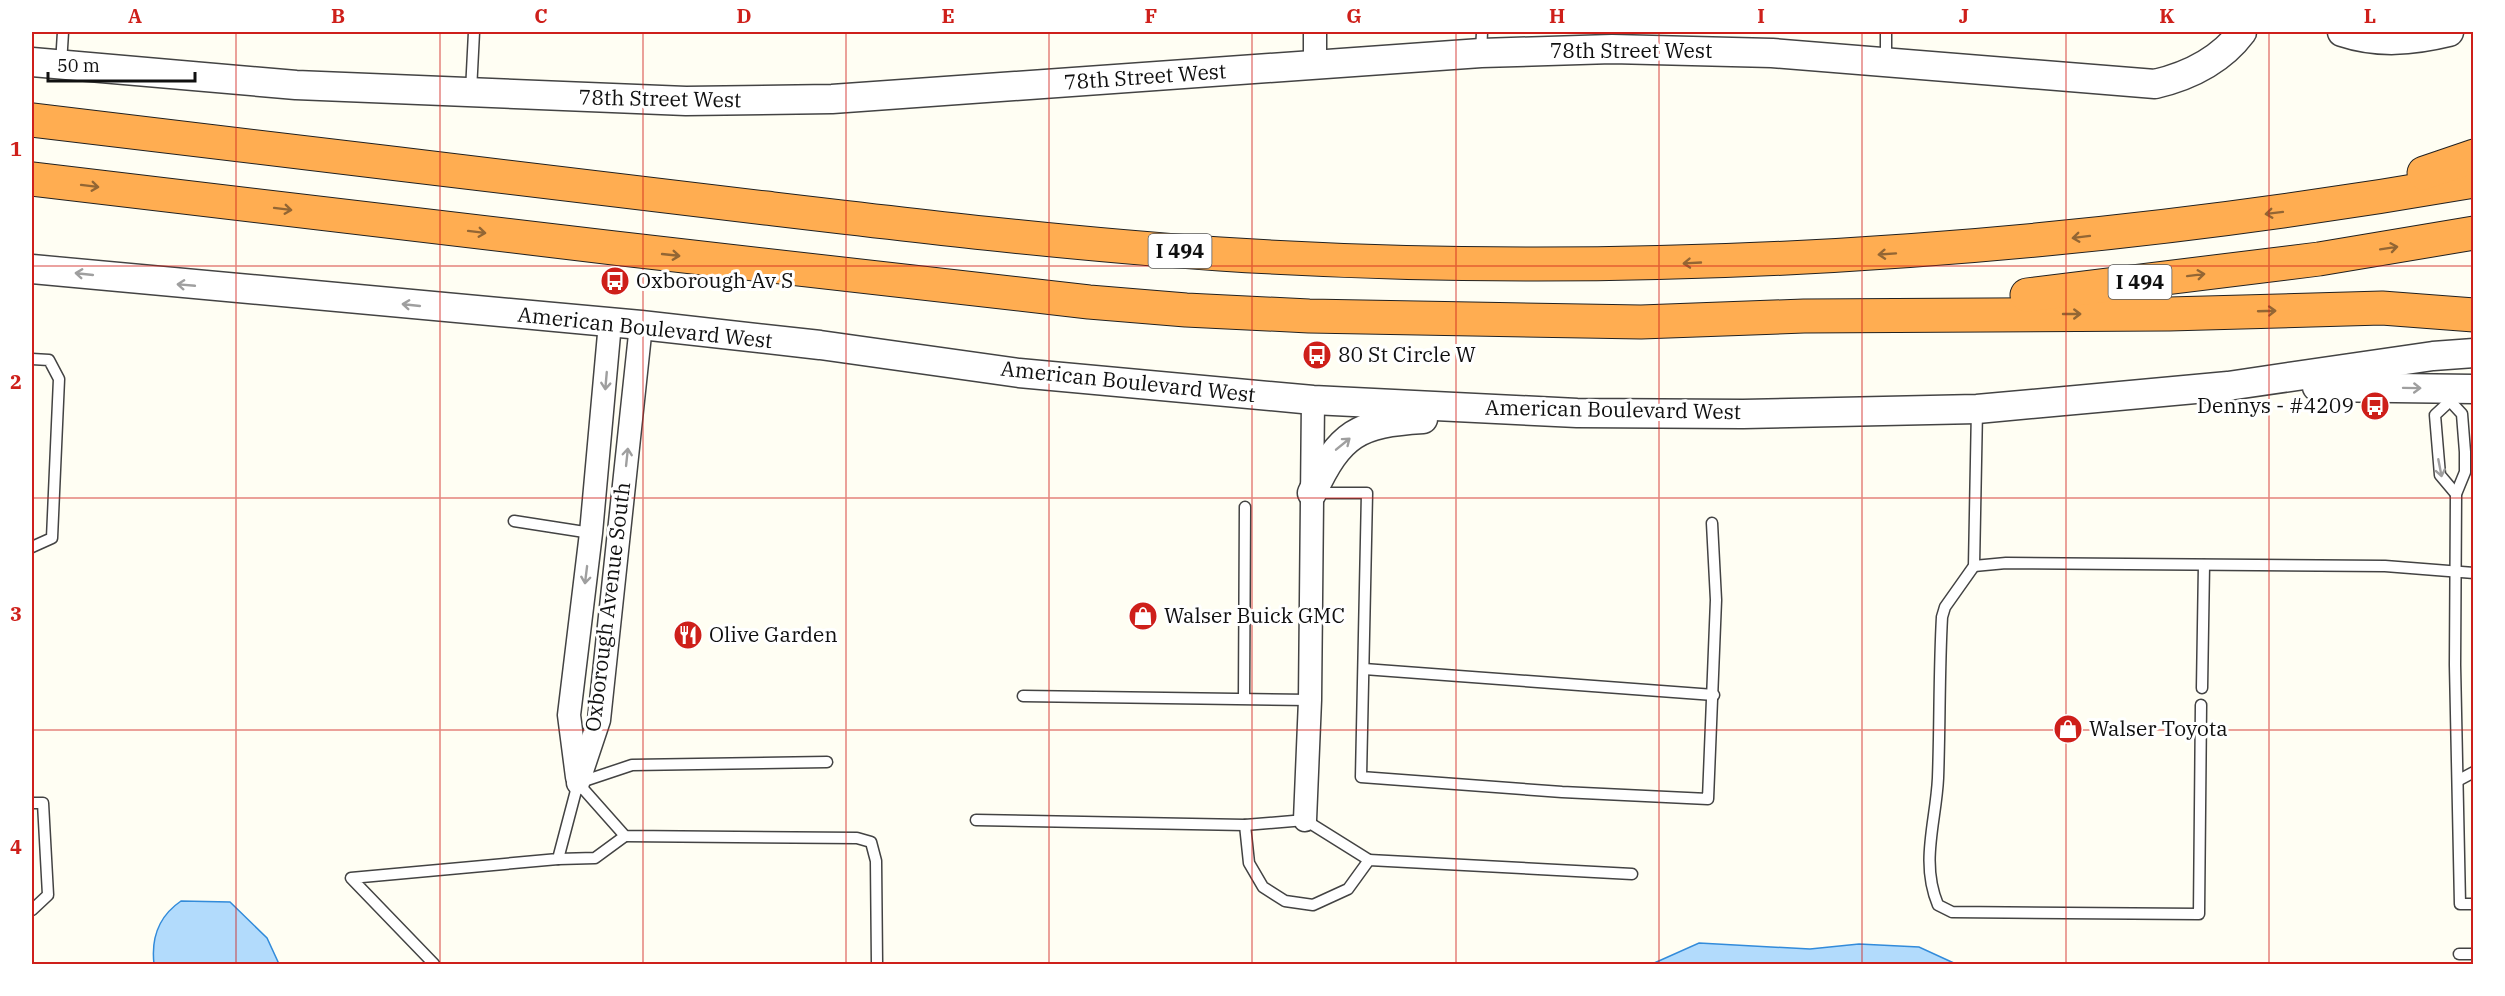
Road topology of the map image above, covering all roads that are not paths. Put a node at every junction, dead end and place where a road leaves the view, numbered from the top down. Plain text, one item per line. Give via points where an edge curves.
1 (63, 32) edge
2 (474, 32) edge
3 (1315, 32) edge
4 (1886, 32) edge
5 (2242, 32) edge
6 (2342, 32) edge
7 (2449, 32) edge
8 (1481, 42) edge
9 (32, 62) edge
10 (1886, 62) junction
11 (61, 64) junction
12 (1315, 64) junction
13 (471, 93) junction
14 (32, 120) edge
15 (2474, 156) edge
16 (32, 179) edge
17 (2474, 181) edge
18 (2332, 205) junction
19 (2474, 233) edge
20 (32, 269) edge
21 (2474, 315) edge
22 (1804, 316) junction
23 (610, 322) junction
24 (641, 326) junction
25 (2474, 353) edge
26 (32, 359) edge
27 (2228, 386) junction
28 (2457, 393) edge
29 (1313, 400) junction
30 (1977, 409) junction
31 (1552, 412) junction
32 (1312, 493) junction
33 (2456, 494) junction
34 (1245, 507) dead end
35 (514, 521) dead end
36 (1712, 523) dead end
37 (591, 533) junction
38 (32, 547) edge
39 (2204, 565) junction
40 (1974, 566) junction
41 (2456, 570) junction
42 (2474, 573) edge
43 (1364, 669) junction
44 (2202, 688) dead end
45 (1714, 695) junction
46 (1023, 696) dead end
47 (1244, 698) junction
48 (1310, 700) junction
49 (2201, 705) dead end
50 (827, 762) dead end
51 (2474, 772) edge
52 (2459, 780) junction
53 (578, 783) junction
54 (32, 802) edge
55 (976, 820) dead end
56 (1305, 820) junction
57 (1245, 825) junction
58 (625, 836) junction
59 (558, 859) junction
60 (1369, 860) junction
61 (1632, 874) dead end
62 (2474, 904) edge
63 (32, 910) edge
64 (2459, 954) dead end
65 (2474, 954) edge
66 (434, 964) edge
67 (877, 964) edge

1 - 11 lane
2 - 13 lane
3 - 12 street
4 - 10 lane
5 - 10 street, 78th Street West via 2204,66 2178,79 2155,84
6 - 7 street via 2383,41
8 - 10 street, 78th Street West via 1772,53
8 - 12 street, 78th Street West
9 - 11 street, 78th Street West
11 - 13 street, 78th Street West via 296,85
12 - 13 street, 78th Street West via 832,99 686,101
18 -> 14 highway, I 494 via 2027,243 1867,255 1677,264 1424,263 1226,255 1000,236
15 - 18 highway
16 -> 22 highway, I 494 via 626,250 1186,310 1641,322
17 - 18 highway, I 494
22 -> 19 highway, I 494 via 2061,292 2319,259
23 -> 20 street, American Boulevard West
22 -> 21 highway via 2169,314 2382,308
23 - 24 street, American Boulevard West
23 -> 37 street, Oxborough Avenue South
24 - 29 street, American Boulevard West via 820,345 1019,373
53 -> 24 street, Oxborough Avenue South via 599,720
25 - 27 street, American Boulevard West
26 - 38 lane via 49,360 59,379 52,538
27 -> 28 street, American Boulevard West
27 - 30 street, American Boulevard West
28 - 33 lane via 2465,472
28 -> 33 lane via 2435,415 2440,475
29 - 31 street, American Boulevard West
29 - 32 street
30 - 31 street, American Boulevard West via 1743,414
30 - 40 lane
32 -> 31 street via 1340,444 1378,423
32 - 43 lane via 1367,493
32 - 48 street
33 - 41 lane
34 - 47 lane
35 - 37 lane
36 - 45 lane via 1716,600
37 -> 53 street, Oxborough Avenue South via 570,715
39 - 40 lane
39 - 41 lane
39 - 44 lane
40 - 49 lane via 1942,617 1938,781 1929,885 1938,905 1952,912 2199,914
41 - 42 lane
41 - 52 lane
43 - 45 lane
43 - 45 lane via 1361,777 1425,783 1708,799
46 - 47 lane
47 - 48 lane
48 - 56 street
50 - 53 lane via 632,765
51 - 52 lane
52 - 62 lane via 2460,904
53 - 58 lane
53 - 59 lane
54 - 63 lane via 43,803 48,895
55 - 57 lane
56 - 57 lane
56 - 60 lane
57 - 60 lane via 1249,864 1263,887 1285,901 1313,905 1348,889
58 - 59 lane via 595,858
58 - 67 lane via 857,838 871,842 876,861
59 - 66 lane via 351,878
60 - 61 lane
64 - 65 lane

